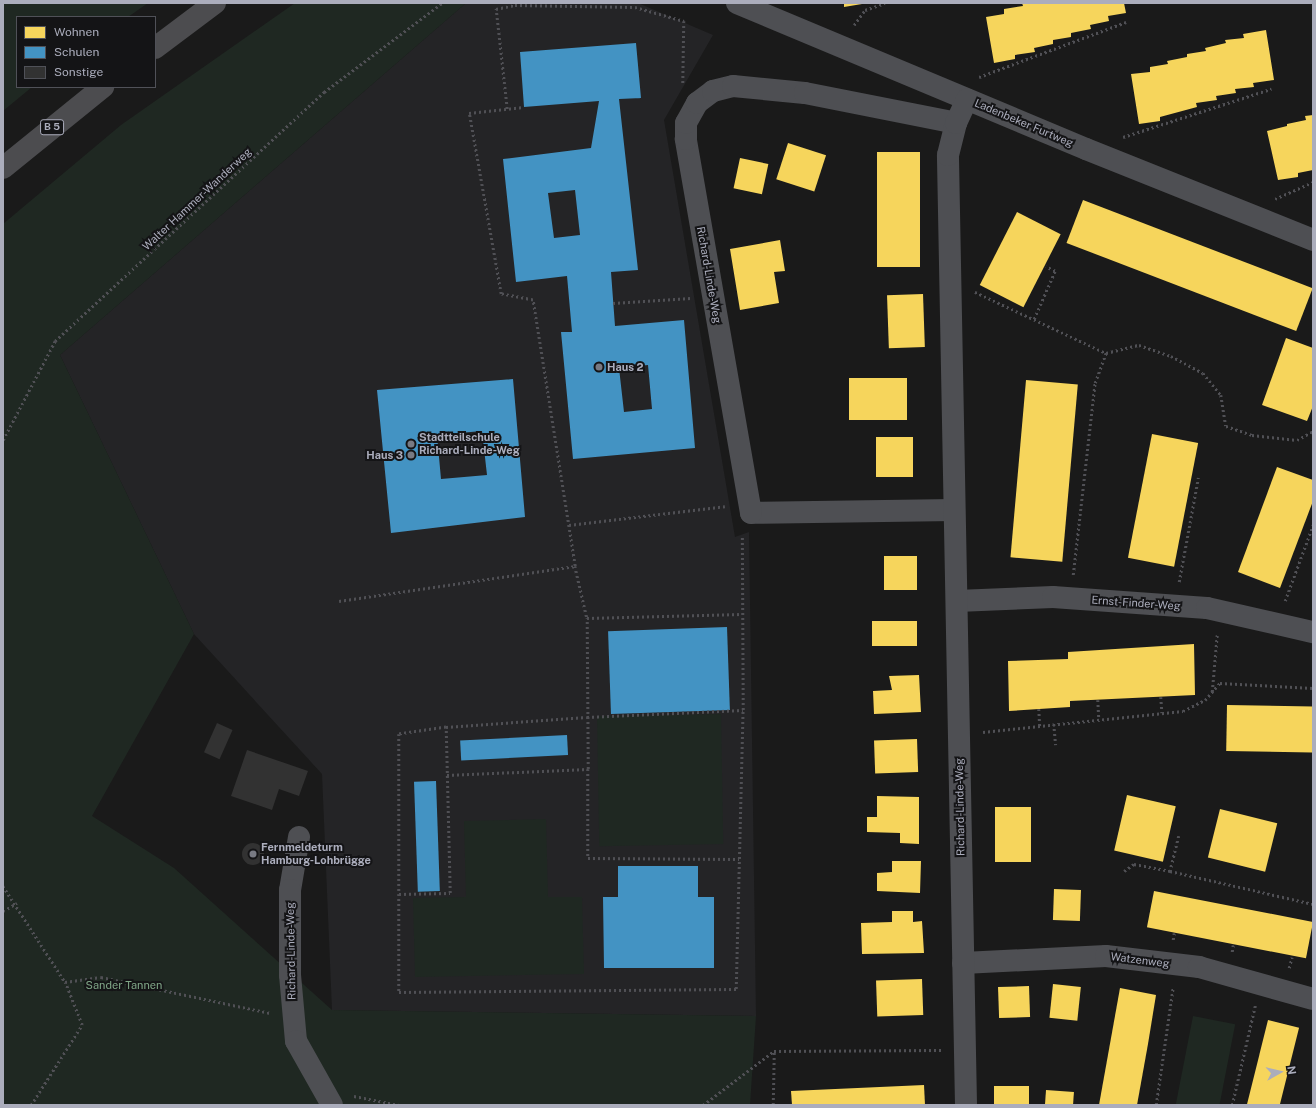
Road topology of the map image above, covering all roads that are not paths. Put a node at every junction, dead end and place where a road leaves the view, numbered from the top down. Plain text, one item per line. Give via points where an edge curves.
1 (215, 3) edge
2 (737, 3) edge
3 (156, 47) edge
4 (102, 88) edge
5 (967, 99) junction
6 (956, 123) junction
7 (3, 168) edge
8 (1313, 240) edge
9 (954, 510) junction
10 (956, 601) junction
11 (1313, 632) edge
12 (299, 837) dead end
13 (963, 963) junction
14 (1313, 999) edge
15 (328, 1098) edge
16 (966, 1105) edge

1 - 3 main road
2 - 5 street, Ladenbeker Furtweg
4 - 7 main road, B 5
5 - 6 street, Richard-Linde-Weg
5 - 8 street, Ladenbeker Furtweg
6 - 9 street, Richard-Linde-Weg via 948,155
6 - 9 street, Richard-Linde-Weg via 805,93 745,86 713,91 697,103 690,114 686,139 751,513
9 - 10 street, Richard-Linde-Weg
10 - 11 street, Ernst-Finder-Weg via 1070,599 1174,606 1219,611
10 - 13 street, Richard-Linde-Weg
12 - 15 street, Richard-Linde-Weg via 290,890 290,975 296,1041
13 - 14 street, Watzenweg via 1106,956 1199,967
13 - 16 street, Richard-Linde-Weg

